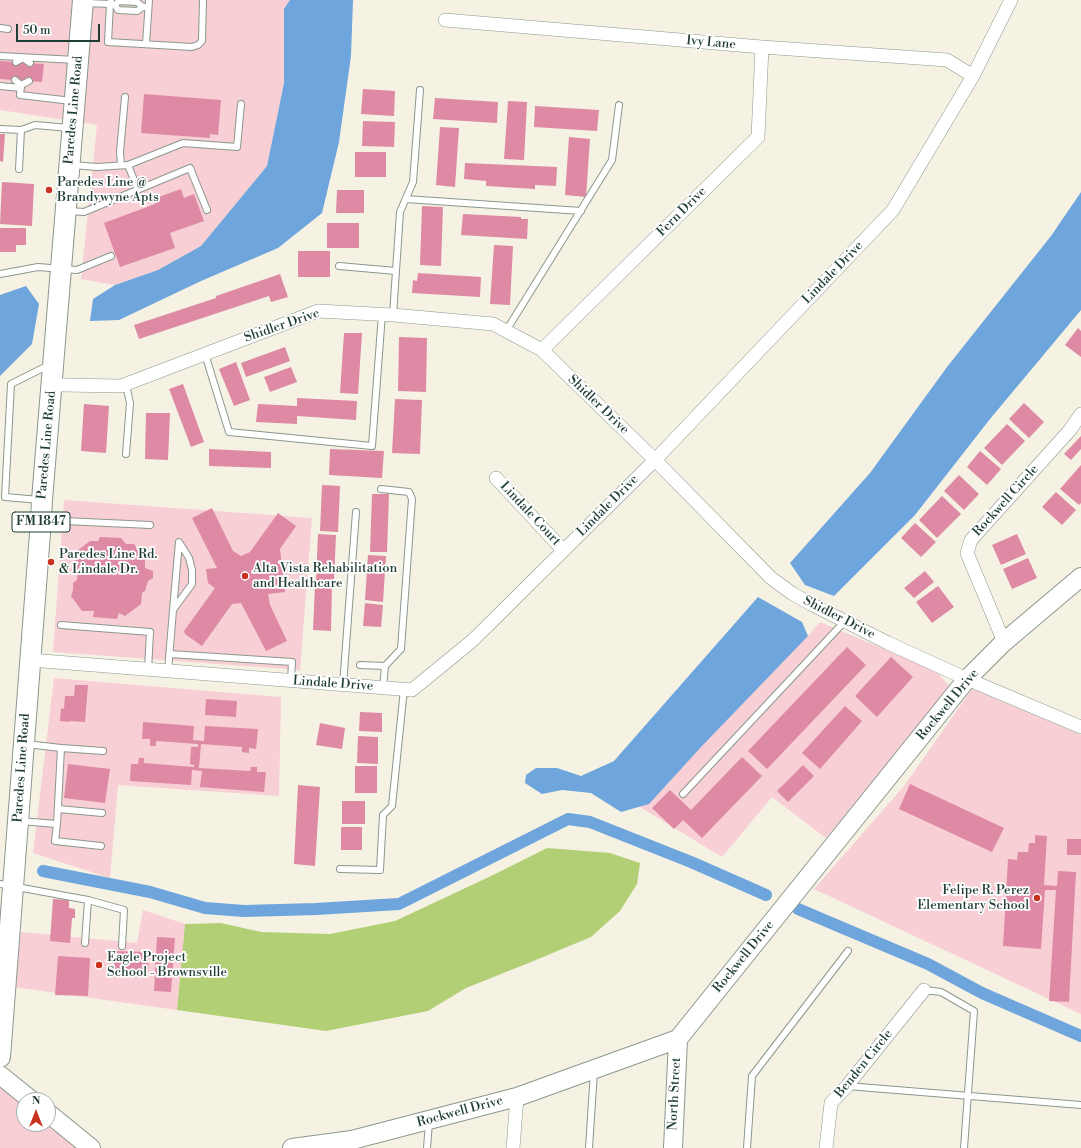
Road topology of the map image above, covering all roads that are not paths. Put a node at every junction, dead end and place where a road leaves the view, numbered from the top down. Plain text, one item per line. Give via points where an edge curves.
1 (149, 0) edge
2 (203, 0) edge
3 (1011, 0) edge
4 (83, 1) edge
5 (112, 3) edge
6 (146, 7) junction
7 (445, 20) dead end
8 (0, 28) edge
9 (8, 29) dead end
10 (146, 44) junction
11 (762, 48) junction
12 (0, 56) edge
13 (23, 58) junction
14 (78, 60) junction
15 (16, 62) dead end
16 (30, 63) dead end
17 (973, 76) junction
18 (14, 80) dead end
19 (29, 81) dead end
20 (0, 86) edge
21 (21, 86) junction
22 (420, 90) dead end
23 (126, 97) dead end
24 (74, 101) junction
25 (241, 104) dead end
26 (619, 105) dead end
27 (72, 128) junction
28 (0, 129) edge
29 (21, 130) junction
30 (69, 165) junction
31 (121, 165) junction
32 (128, 165) junction
33 (19, 169) dead end
34 (138, 190) junction
35 (406, 199) junction
36 (66, 210) junction
37 (207, 210) dead end
38 (581, 211) junction
39 (111, 256) dead end
40 (339, 266) dead end
41 (61, 268) junction
42 (396, 271) junction
43 (0, 274) edge
44 (388, 315) junction
45 (506, 331) junction
46 (542, 350) junction
47 (205, 354) junction
48 (54, 363) junction
49 (52, 384) junction
50 (126, 385) junction
51 (1081, 414) edge
52 (126, 454) dead end
53 (655, 460) junction
54 (496, 478) dead end
55 (381, 489) dead end
56 (42, 500) junction
57 (356, 512) dead end
58 (42, 520) junction
59 (150, 525) dead end
60 (563, 550) junction
61 (1081, 577) edge
62 (173, 610) junction
63 (845, 621) junction
64 (61, 625) dead end
65 (1004, 642) junction
66 (170, 654) junction
67 (30, 660) junction
68 (360, 665) dead end
69 (385, 666) junction
70 (148, 670) junction
71 (168, 671) junction
72 (967, 679) junction
73 (291, 681) junction
74 (343, 684) junction
75 (382, 688) junction
76 (404, 689) junction
77 (1081, 727) edge
78 (24, 744) junction
79 (61, 748) junction
80 (103, 751) dead end
81 (683, 794) dead end
82 (58, 810) junction
83 (102, 813) dead end
84 (18, 821) junction
85 (57, 824) junction
86 (100, 846) dead end
87 (340, 869) dead end
88 (6, 885) edge
89 (88, 900) junction
90 (85, 943) dead end
91 (122, 946) dead end
92 (848, 951) dead end
93 (924, 990) joint
94 (678, 1039) junction
95 (0, 1057) edge
96 (594, 1069) junction
97 (0, 1075) edge
98 (847, 1086) junction
99 (22, 1092) edge
100 (968, 1096) junction
101 (517, 1097) junction
102 (1081, 1105) edge
103 (56, 1120) edge
104 (430, 1120) junction
105 (352, 1144) edge
106 (91, 1148) edge
107 (292, 1148) edge
108 (427, 1148) edge
109 (513, 1148) edge
110 (589, 1148) edge
111 (673, 1148) edge
112 (747, 1148) edge
113 (826, 1148) edge
114 (964, 1148) edge

1 - 6 lane
2 - 10 lane via 202,41 198,45 192,47
3 - 17 street, Lindale Drive
4 - 5 lane
4 - 14 main road, Paredes Line Road / FM 1847
5 - 6 lane via 137,2
5 - 10 lane via 108,42
6 - 10 lane
7 - 11 street, Ivy Lane
8 - 9 lane
11 - 17 street, Ivy Lane via 947,60
11 - 46 street, Fern Drive via 758,137
12 - 13 lane
13 - 14 lane
13 - 15 lane
13 - 16 lane
14 - 24 main road, Paredes Line Road / FM 1847
17 - 53 street, Lindale Drive via 893,210
18 - 21 lane
19 - 21 lane
20 - 21 lane
21 - 24 lane via 20,95
22 - 35 lane via 413,182
23 - 31 lane
24 - 27 main road, Paredes Line Road / FM 1847
25 - 32 lane via 237,147 183,143
26 - 38 lane via 612,160
27 - 29 lane via 35,125
27 - 30 main road, Paredes Line Road / FM 1847
28 - 29 lane
29 - 33 lane
30 - 31 lane
30 - 36 main road, Paredes Line Road / FM 1847
31 - 32 lane
32 - 34 lane
34 - 36 lane via 84,212
34 - 37 lane via 190,168
35 - 38 lane
35 - 42 lane via 400,212
36 - 41 main road, Paredes Line Road / FM 1847
38 - 45 lane
39 - 41 lane via 77,270
40 - 42 lane
41 - 43 lane via 38,267
41 - 48 main road, Paredes Line Road / FM 1847
42 - 44 lane
44 - 45 street, Shidler Drive via 493,324
44 - 47 street, Shidler Drive via 318,311
44 - 47 lane via 372,446 229,432
45 - 46 street, Shidler Drive
46 - 53 street, Shidler Drive
47 - 50 street, Shidler Drive
48 - 49 main road, Paredes Line Road / FM 1847
48 - 56 lane via 11,384 5,497
49 - 50 street, Shidler Drive
49 - 56 main road, Paredes Line Road / FM 1847
50 - 52 lane via 130,403
51 - 65 street, Rockwell Circle via 1070,430 971,540 967,553
53 - 60 street, Lindale Drive
53 - 63 street, Shidler Drive via 772,578 793,594
54 - 60 street, Lindale Court
55 - 69 lane via 408,492 412,499 401,649
56 - 58 main road, Paredes Line Road / FM 1847
57 - 74 lane
58 - 59 lane
58 - 67 main road, Paredes Line Road / FM 1847
60 - 76 street, Lindale Drive via 472,641 412,690
61 - 65 street, Rockwell Drive
62 - 62 lane via 176,580 179,542 189,558 192,584
62 - 66 lane
63 - 72 street, Shidler Drive
63 - 81 lane
64 - 70 lane via 150,632
65 - 72 street, Rockwell Drive
66 - 71 lane
66 - 73 lane via 292,662
67 - 70 street, Lindale Drive
67 - 78 main road, Paredes Line Road / FM 1847
68 - 69 lane
69 - 75 lane
70 - 71 street, Lindale Drive
71 - 73 street, Lindale Drive
72 - 77 street, Shidler Drive
72 - 94 street, Rockwell Drive
73 - 74 street, Lindale Drive
74 - 75 street, Lindale Drive
75 - 76 street, Lindale Drive
76 - 87 lane via 392,806 383,815 380,870
78 - 79 lane
78 - 84 main road, Paredes Line Road / FM 1847
79 - 80 lane
79 - 82 lane
82 - 83 lane
82 - 85 lane
84 - 85 lane
84 - 88 main road, Paredes Line Road / FM 1847
85 - 86 lane via 55,841
88 - 89 lane
88 - 95 main road, Paredes Line Road / FM 1847
89 - 90 lane
89 - 91 lane via 124,910
92 - 112 lane via 752,1076
93 - 98 street, Benden Circle
93 - 100 lane via 940,992 974,1011
94 - 96 street, Rockwell Drive
94 - 111 street, North Street
96 - 101 street, Rockwell Drive
96 - 110 lane
97 - 99 street
98 - 100 lane
98 - 113 street, Benden Circle via 831,1104
100 - 102 lane
100 - 114 lane
101 - 104 street, Rockwell Drive
101 - 109 street
103 - 106 street
104 - 105 street, Rockwell Drive
104 - 108 lane
105 - 107 street, Rockwell Drive

